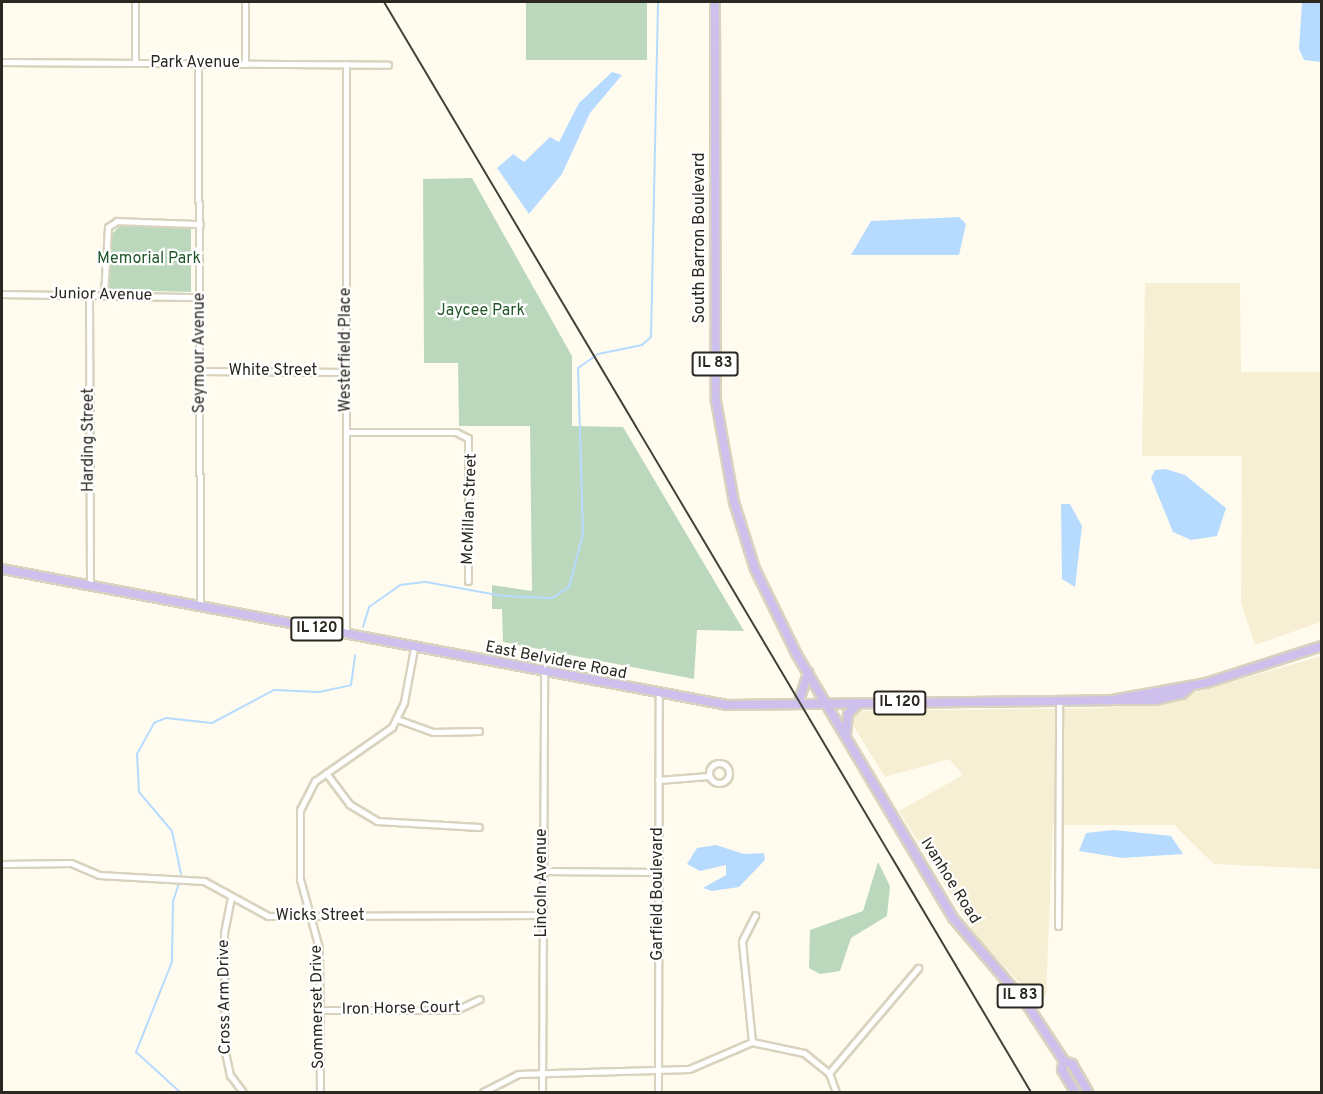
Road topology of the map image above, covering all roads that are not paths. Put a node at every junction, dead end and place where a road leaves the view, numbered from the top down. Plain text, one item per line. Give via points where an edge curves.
1 (135, 2) edge
2 (245, 2) edge
3 (715, 2) edge
4 (2, 62) edge
5 (135, 63) junction
6 (198, 63) junction
7 (245, 64) junction
8 (345, 64) junction
9 (388, 65) dead end
10 (200, 224) junction
11 (2, 294) edge
12 (89, 295) junction
13 (104, 295) junction
14 (200, 297) junction
15 (200, 371) junction
16 (346, 372) junction
17 (346, 432) junction
18 (2, 569) edge
19 (468, 581) dead end
20 (90, 586) junction
21 (201, 607) junction
22 (346, 635) junction
23 (1322, 646) edge
24 (414, 648) junction
25 (808, 673) junction
26 (544, 674) junction
27 (659, 696) junction
28 (1059, 702) junction
29 (798, 704) junction
30 (826, 704) junction
31 (858, 704) junction
32 (397, 719) junction
33 (479, 731) dead end
34 (846, 737) junction
35 (326, 773) junction
36 (709, 776) dead end
37 (658, 780) junction
38 (479, 827) dead end
39 (2, 864) edge
40 (543, 871) junction
41 (658, 872) junction
42 (231, 897) junction
43 (543, 915) junction
44 (755, 915) dead end
45 (311, 916) junction
46 (1058, 926) dead end
47 (918, 968) dead end
48 (480, 999) dead end
49 (320, 1010) junction
50 (752, 1042) junction
51 (1064, 1061) junction
52 (829, 1073) junction
53 (658, 1074) junction
54 (542, 1075) junction
55 (243, 1092) edge
56 (320, 1092) edge
57 (483, 1092) edge
58 (542, 1092) edge
59 (658, 1092) edge
60 (836, 1092) edge
61 (1075, 1092) edge
62 (1088, 1092) edge

1 - 5 street
2 - 7 street
3 - 25 main road, South Barron Boulevard / IL 83 via 715,363 721,440 755,569
4 - 5 street, Park Avenue
5 - 6 street, Park Avenue
6 - 7 street, Park Avenue
6 - 10 street, Seymour Avenue
7 - 8 street, Park Avenue
8 - 9 street, Park Avenue
8 - 16 street, Westerfield Place
10 - 13 street via 117,221 108,227
10 - 14 street, Seymour Avenue
11 - 12 street, Junior Avenue
12 - 13 street, Junior Avenue
12 - 20 street, Harding Street
13 - 14 street, Junior Avenue
14 - 15 street, Seymour Avenue
15 - 16 street, White Street
15 - 21 street, Seymour Avenue
16 - 17 street, Westerfield Place
17 - 19 street, McMillan Street via 456,432 468,438
17 - 22 street, Westerfield Place
18 - 20 main road, East Belvidere Road / IL 120
20 - 21 main road, East Belvidere Road / IL 120
21 - 22 main road, East Belvidere Road / IL 120
22 - 24 main road, East Belvidere Road / IL 120
23 - 28 main road, East Belvidere Road / IL 120 via 1191,686 1112,700
24 - 26 main road, East Belvidere Road / IL 120
24 - 32 street
25 - 29 main road
25 - 30 main road, South Barron Boulevard / IL 83
26 - 27 main road, East Belvidere Road / IL 120
26 - 40 street, Lincoln Avenue
27 - 29 main road, East Belvidere Road / IL 120 via 727,705
27 - 37 street, Garfield Boulevard
28 - 31 main road, East Belvidere Road / IL 120
28 - 46 street
29 - 30 main road, East Belvidere Road / IL 120
30 - 31 main road, East Belvidere Road / IL 120
30 - 34 main road, Ivanhoe Road / IL 83
31 - 34 main road via 848,714
32 - 33 street via 433,732
32 - 35 street, Sommerset Drive via 382,736
34 - 51 main road, Ivanhoe Road / IL 83 via 959,927 1028,1006
35 - 38 street via 349,804 377,821
35 - 45 street, Sommerset Drive via 309,788 300,810 300,879
36 - 37 street
37 - 41 street, Garfield Boulevard
39 - 42 street, Wicks Street via 72,863 99,875 166,875 204,881
40 - 41 street
40 - 43 street, Lincoln Avenue
41 - 53 street, Garfield Boulevard
42 - 45 street, Wicks Street via 268,916
42 - 55 street, Cross Arm Drive via 224,932 225,1052 230,1075
43 - 45 street, Wicks Street
43 - 54 street, Lincoln Avenue
44 - 50 street via 742,941
45 - 49 street, Sommerset Drive via 319,948
47 - 52 street
48 - 49 street, Iron Horse Court via 456,1010
49 - 56 street, Sommerset Drive
50 - 52 street via 789,1046
50 - 53 street via 689,1069
51 - 61 main road via 1062,1070
51 - 62 main road via 1072,1064
52 - 60 street
53 - 54 street
53 - 59 street, Garfield Boulevard
54 - 57 street via 518,1074
54 - 58 street, Lincoln Avenue

